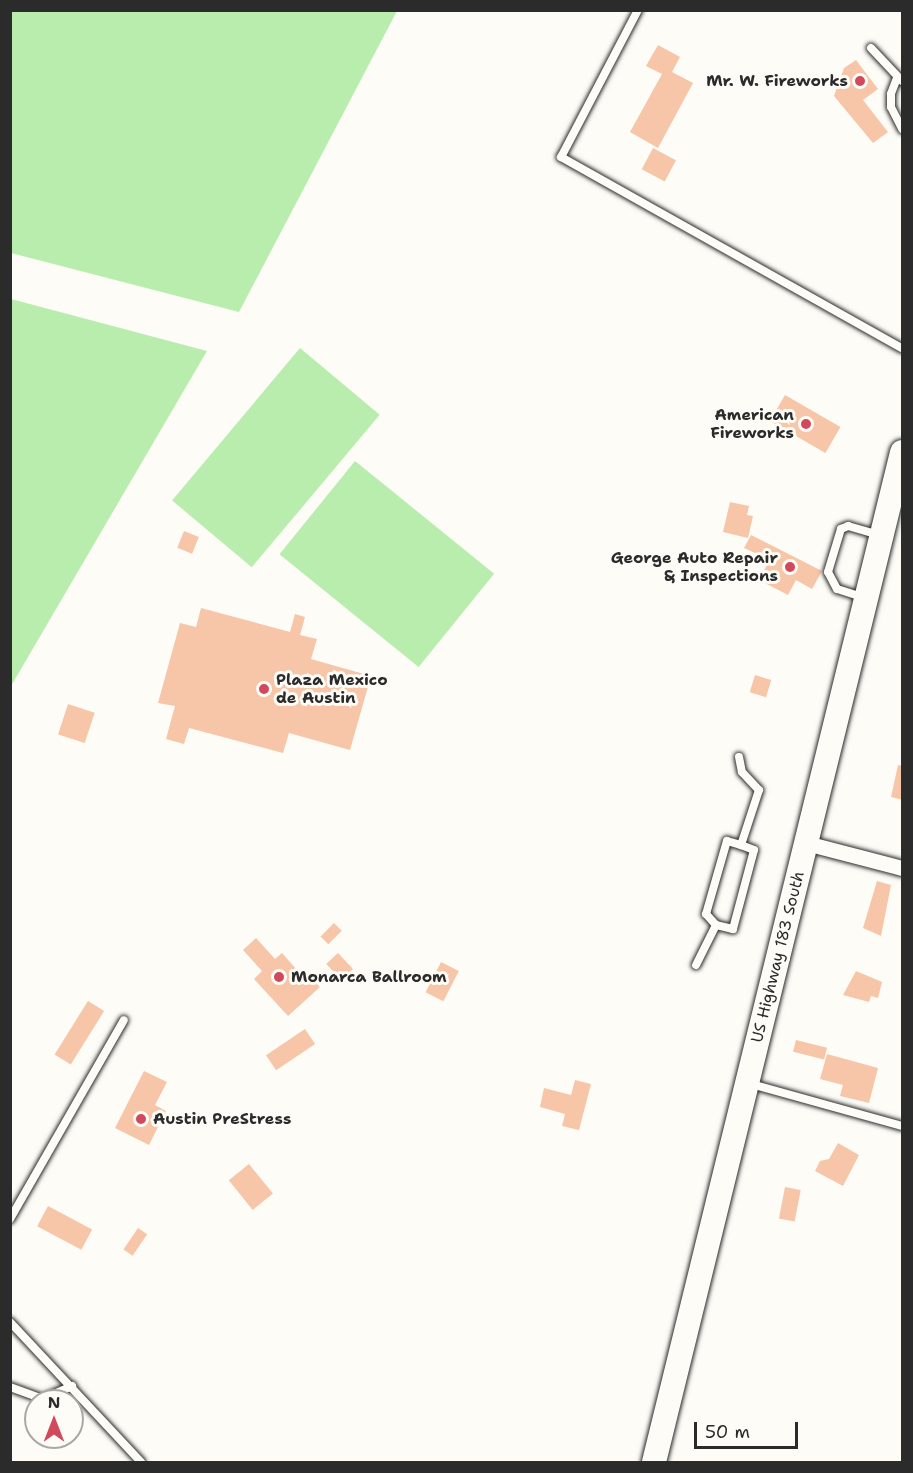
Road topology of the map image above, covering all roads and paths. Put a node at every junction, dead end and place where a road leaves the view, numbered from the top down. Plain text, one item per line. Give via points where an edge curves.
1 (638, 10) edge
2 (871, 48) dead end
3 (900, 80) edge
4 (903, 129) edge
5 (903, 348) edge
6 (903, 452) edge
7 (882, 536) junction
8 (867, 599) junction
9 (738, 757) dead end
10 (806, 843) junction
11 (741, 845) junction
12 (903, 868) edge
13 (716, 925) junction
14 (696, 965) dead end
15 (124, 1020) dead end
16 (747, 1082) junction
17 (903, 1126) edge
18 (10, 1219) edge
19 (10, 1322) edge
20 (72, 1386) junction
21 (10, 1387) edge
22 (141, 1462) edge
23 (654, 1462) edge

1 - 5 lane via 561,157
2 - 3 lane
3 - 4 lane via 891,94 891,108
6 - 7 highway, US Highway 183 South
7 - 8 highway, US Highway 183 South
7 - 8 lane via 848,526 842,529 828,572 837,590
8 - 10 highway, US Highway 183 South
9 - 11 lane via 742,772 759,790
10 - 12 street
10 - 16 highway, US Highway 183 South
11 - 13 lane via 727,841 706,914
11 - 13 lane via 754,850 733,929
13 - 14 lane
15 - 18 lane
16 - 17 lane
16 - 23 highway, US Highway 183 South
19 - 20 lane
20 - 21 lane via 43,1399
20 - 22 lane

